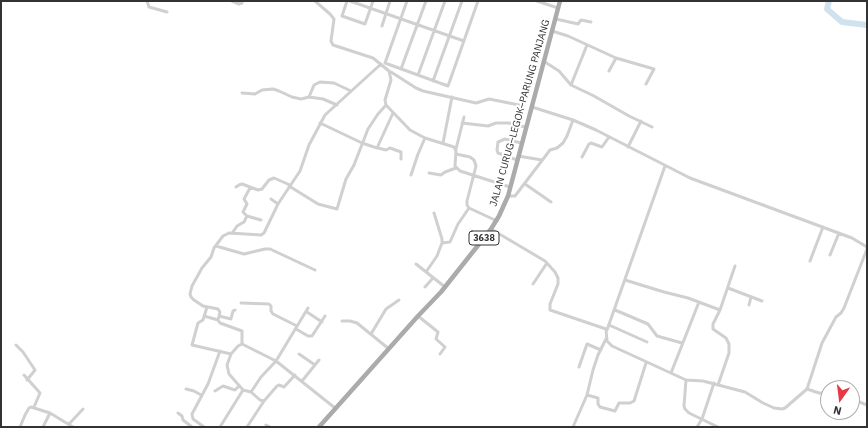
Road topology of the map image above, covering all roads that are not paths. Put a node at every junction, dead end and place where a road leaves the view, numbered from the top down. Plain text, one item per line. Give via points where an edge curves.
1 (147, 1) edge
2 (232, 1) edge
3 (242, 1) edge
4 (315, 1) edge
5 (347, 1) edge
6 (350, 1) edge
7 (373, 1) edge
8 (390, 1) edge
9 (407, 1) edge
10 (426, 1) edge
11 (445, 1) edge
12 (462, 1) edge
13 (478, 1) edge
14 (537, 1) edge
15 (560, 1) edge
16 (355, 2) edge
17 (371, 8) junction
18 (558, 8) junction
19 (167, 12) dead end
20 (386, 13) junction
21 (556, 18) junction
22 (401, 19) junction
23 (591, 22) dead end
24 (418, 25) junction
25 (382, 26) dead end
26 (434, 30) junction
27 (552, 32) junction
28 (449, 36) junction
29 (464, 41) junction
30 (587, 45) junction
31 (616, 58) junction
32 (545, 62) junction
33 (381, 64) junction
34 (401, 69) junction
35 (389, 71) junction
36 (609, 71) dead end
37 (418, 75) junction
38 (433, 81) junction
39 (646, 84) dead end
40 (571, 85) junction
41 (351, 91) junction
42 (242, 93) dead end
43 (309, 97) junction
44 (452, 97) junction
45 (337, 104) junction
46 (386, 105) junction
47 (518, 105) dead end
48 (532, 107) junction
49 (392, 113) junction
50 (464, 117) dead end
51 (573, 120) junction
52 (641, 121) junction
53 (320, 123) junction
54 (462, 123) junction
55 (525, 127) junction
56 (652, 127) dead end
57 (609, 137) junction
58 (424, 138) junction
59 (362, 143) junction
60 (443, 143) junction
61 (521, 143) junction
62 (628, 147) junction
63 (378, 148) junction
64 (456, 151) junction
65 (582, 157) dead end
66 (401, 158) dead end
67 (517, 158) junction
68 (542, 160) junction
69 (665, 166) junction
70 (456, 168) junction
71 (429, 173) dead end
72 (411, 175) dead end
73 (473, 175) junction
74 (525, 184) junction
75 (289, 186) junction
76 (236, 187) dead end
77 (510, 187) junction
78 (250, 188) junction
79 (508, 196) junction
80 (271, 199) dead end
81 (551, 202) dead end
82 (278, 204) junction
83 (469, 208) junction
84 (434, 213) dead end
85 (247, 216) junction
86 (261, 220) dead end
87 (496, 221) junction
88 (823, 227) junction
89 (491, 229) junction
90 (233, 232) junction
91 (839, 233) junction
92 (867, 242) edge
93 (442, 243) junction
94 (216, 246) junction
95 (866, 248) edge
96 (830, 255) dead end
97 (810, 261) dead end
98 (547, 263) junction
99 (416, 264) dead end
100 (735, 266) dead end
101 (315, 270) dead end
102 (426, 272) junction
103 (433, 278) junction
104 (625, 280) junction
105 (533, 284) dead end
106 (425, 287) dead end
107 (445, 287) junction
108 (728, 288) junction
109 (751, 297) junction
110 (399, 300) dead end
111 (762, 301) dead end
112 (699, 302) junction
113 (241, 303) dead end
114 (749, 305) dead end
115 (207, 307) junction
116 (235, 310) dead end
117 (615, 310) junction
118 (720, 310) junction
119 (204, 316) junction
120 (219, 316) junction
121 (325, 316) dead end
122 (418, 316) junction
123 (218, 320) junction
124 (342, 321) dead end
125 (322, 322) junction
126 (609, 325) junction
127 (296, 328) junction
128 (607, 330) junction
129 (371, 334) junction
130 (606, 339) junction
131 (647, 342) dead end
132 (682, 343) junction
133 (242, 344) junction
134 (16, 345) dead end
135 (389, 349) junction
136 (601, 350) junction
137 (220, 351) junction
138 (232, 354) junction
139 (299, 354) dead end
140 (440, 354) dead end
141 (319, 360) dead end
142 (276, 361) junction
143 (646, 362) junction
144 (315, 365) junction
145 (578, 366) dead end
146 (671, 373) junction
147 (24, 375) dead end
148 (295, 375) junction
149 (27, 380) junction
150 (686, 380) junction
151 (302, 381) junction
152 (714, 383) junction
153 (718, 385) junction
154 (239, 386) junction
155 (186, 389) dead end
156 (807, 389) junction
157 (215, 390) dead end
158 (243, 390) junction
159 (251, 392) junction
160 (820, 393) edge
161 (201, 395) junction
162 (587, 395) junction
163 (264, 401) junction
164 (34, 407) junction
165 (335, 408) junction
166 (83, 409) dead end
167 (50, 413) junction
168 (178, 413) dead end
169 (193, 419) junction
170 (702, 420) junction
171 (69, 424) junction
172 (266, 425) dead end
173 (190, 426) edge
174 (20, 427) edge
175 (43, 427) edge
176 (73, 427) edge
177 (204, 427) edge
178 (220, 427) edge
179 (247, 427) edge
180 (270, 427) edge
181 (319, 427) edge
182 (573, 427) edge
183 (697, 427) edge
184 (718, 427) edge

1 - 19 street via 149,7
2 - 3 street via 239,4
4 - 33 street via 334,19 331,41 333,45 369,56
5 - 17 street via 342,16 365,24
6 - 16 street
7 - 17 street
8 - 20 street
9 - 22 street
10 - 24 street
11 - 26 street
12 - 28 street
13 - 29 street
14 - 18 street
15 - 18 main road, JALAN CURUG–LEGOK–PARUNG PANJANG / 3638
16 - 17 street
17 - 20 street
18 - 21 main road, JALAN CURUG–LEGOK–PARUNG PANJANG / 3638
20 - 22 street
20 - 25 street
21 - 23 street via 578,24 581,20
21 - 27 main road, JALAN CURUG–LEGOK–PARUNG PANJANG / 3638
22 - 24 street
22 - 34 street via 385,63
24 - 26 street
24 - 34 street
26 - 28 street
26 - 37 street
27 - 30 street
27 - 32 main road, JALAN CURUG–LEGOK–PARUNG PANJANG / 3638
28 - 29 street
28 - 38 street
29 - 38 street via 448,86
30 - 31 street
30 - 40 street
31 - 36 street
31 - 39 street via 654,69
32 - 40 street via 559,70
32 - 48 main road, JALAN CURUG–LEGOK–PARUNG PANJANG / 3638
33 - 35 street
33 - 41 street
34 - 37 street
35 - 44 street via 419,90
35 - 46 street via 391,80
37 - 38 street
40 - 52 street
41 - 43 street via 334,83 320,82 314,85
41 - 45 street
42 - 43 street via 255,94 262,90 279,90 301,99
43 - 45 street
44 - 47 street via 476,103 489,99
44 - 60 street
45 - 53 street
46 - 49 street
46 - 59 street via 370,126
48 - 51 street
48 - 55 main road, JALAN CURUG–LEGOK–PARUNG PANJANG / 3638
49 - 58 street via 410,130
49 - 63 street
50 - 54 street
51 - 57 street
51 - 68 street via 564,140 557,148 550,150
52 - 56 street
52 - 62 street
53 - 59 street
53 - 75 street via 308,145 300,171
54 - 55 street via 488,126 506,122
54 - 64 street
55 - 61 main road, JALAN CURUG–LEGOK–PARUNG PANJANG / 3638
57 - 62 street
57 - 65 street via 602,147 589,144
58 - 60 street
58 - 72 street
59 - 63 street
59 - 75 street via 346,179 337,209 318,204
60 - 64 street
61 - 67 main road, JALAN CURUG–LEGOK–PARUNG PANJANG / 3638
61 - 67 street via 505,139 498,142 498,153
62 - 69 street
63 - 66 street via 402,152
64 - 70 street
64 - 73 street via 472,158 476,166
67 - 68 street
67 - 77 main road, JALAN CURUG–LEGOK–PARUNG PANJANG / 3638
68 - 74 street
69 - 88 street via 706,184
69 - 104 street
70 - 71 street via 441,175
70 - 73 street
73 - 77 street
73 - 83 street via 466,201
74 - 79 street via 515,196
74 - 81 street
75 - 78 street via 274,178 262,189
75 - 82 street
76 - 78 street via 241,184
77 - 79 main road, JALAN CURUG–LEGOK–PARUNG PANJANG / 3638
78 - 85 street via 244,198 247,204 244,212
79 - 87 main road, JALAN CURUG–LEGOK–PARUNG PANJANG / 3638
80 - 82 street
82 - 90 street via 263,234
83 - 87 street
83 - 93 street via 450,242
84 - 93 street
85 - 86 street
85 - 90 street
87 - 89 main road, JALAN CURUG–LEGOK–PARUNG PANJANG / 3638
88 - 91 street
88 - 97 street
89 - 98 street
89 - 107 main road, JALAN CURUG–LEGOK–PARUNG PANJANG / 3638
90 - 94 street via 223,236
91 - 95 street
91 - 96 street
92 - 95 street
93 - 102 street
94 - 101 street via 244,254 270,249
94 - 115 street via 192,286 190,294 194,300
95 - 156 street via 844,308 822,343
98 - 105 street
98 - 128 street via 558,278 550,310
99 - 102 street
100 - 108 street
102 - 103 street
103 - 106 street
103 - 107 street
104 - 112 street
104 - 117 street
107 - 122 main road, JALAN CURUG–LEGOK–PARUNG PANJANG / 3638
108 - 109 street
108 - 118 street
109 - 111 street
109 - 114 street
110 - 129 street via 386,309
112 - 118 street
112 - 132 street
113 - 127 street via 269,304 273,314
115 - 119 street
115 - 120 street via 218,309
116 - 120 street via 231,318
117 - 126 street
117 - 132 street via 648,324 657,336
118 - 153 street via 713,326 726,338 730,347
119 - 123 street
119 - 137 street via 198,323 192,345
120 - 123 street
121 - 125 street
122 - 135 main road, JALAN CURUG–LEGOK–PARUNG PANJANG / 3638
122 - 140 street via 438,332 436,339 445,347
123 - 133 street via 242,331
124 - 129 street via 357,323
125 - 127 street via 312,336
125 - 127 street via 308,310
126 - 128 street
126 - 131 street
127 - 142 street
128 - 130 street
129 - 135 street
130 - 136 street
130 - 143 street via 612,346
132 - 146 street
133 - 138 street
133 - 142 street
134 - 149 street via 35,370
135 - 165 main road, JALAN CURUG–LEGOK–PARUNG PANJANG / 3638
136 - 145 street via 587,344
136 - 162 street
137 - 138 street
137 - 161 street via 208,384
138 - 154 street via 227,370
139 - 144 street
141 - 144 street
142 - 148 street
142 - 159 street
143 - 146 street
143 - 162 street via 634,400 630,403 619,403 615,412 600,407 598,398
144 - 151 street
146 - 150 street
147 - 149 street
148 - 151 street
148 - 163 street via 284,387 277,386
149 - 164 street via 40,393
150 - 152 street
150 - 170 street via 684,406
151 - 165 street
152 - 153 street
152 - 170 street
153 - 156 street via 745,392 767,405 782,409
154 - 157 street via 234,390 223,386
154 - 158 street
155 - 161 street
156 - 160 street
158 - 159 street
158 - 178 street
159 - 163 street
161 - 169 street via 193,411
162 - 182 street
163 - 179 street
164 - 167 street
164 - 174 street via 29,408
165 - 181 main road, JALAN CURUG–LEGOK–PARUNG PANJANG / 3638
166 - 171 street
167 - 171 street
167 - 175 street
168 - 173 street
169 - 173 street
169 - 177 street
170 - 183 street
170 - 184 street
171 - 176 street
172 - 180 street

